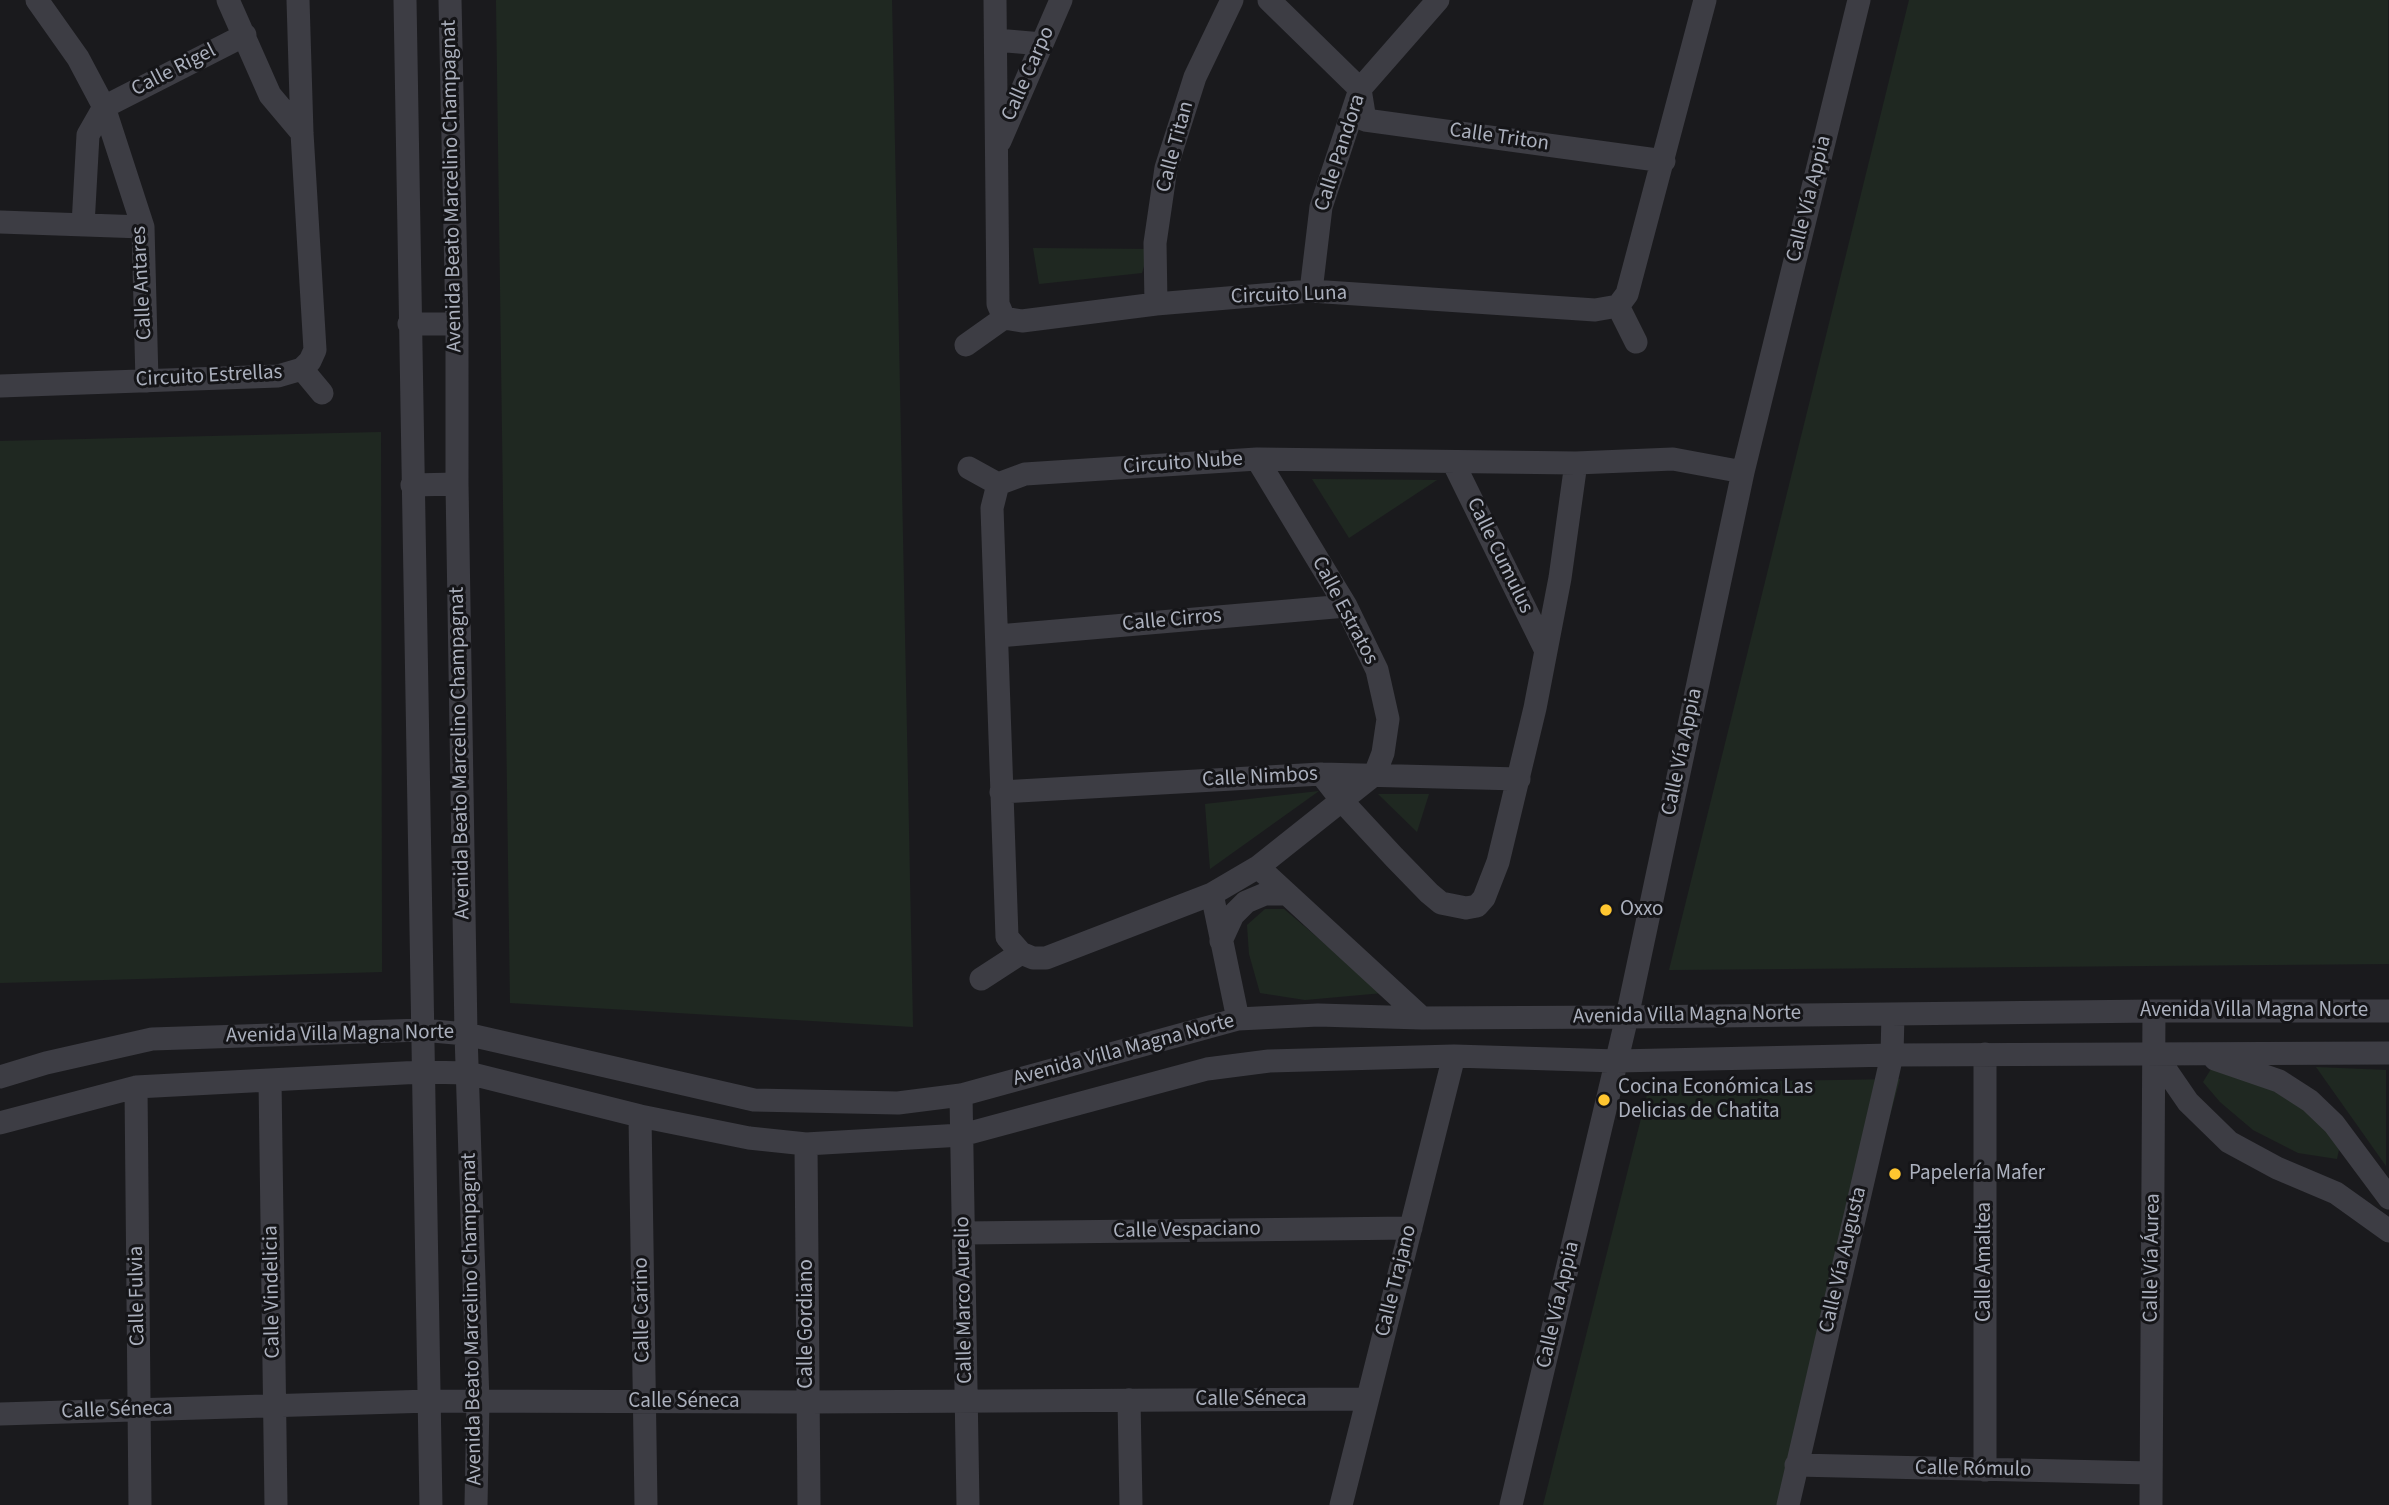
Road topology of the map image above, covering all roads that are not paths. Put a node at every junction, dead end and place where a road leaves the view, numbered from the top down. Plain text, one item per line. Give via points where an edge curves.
1 (37, 0) edge
2 (228, 0) edge
3 (298, 0) edge
4 (405, 0) edge
5 (450, 0) edge
6 (995, 0) edge
7 (1062, 0) edge
8 (1232, 0) edge
9 (1269, 0) edge
10 (1437, 0) edge
11 (1705, 0) edge
12 (1859, 0) edge
13 (245, 35) junction
14 (996, 40) junction
15 (1042, 44) junction
16 (1360, 89) junction
17 (104, 107) junction
18 (302, 133) junction
19 (997, 148) junction
20 (1664, 161) junction
21 (0, 222) edge
22 (83, 225) junction
23 (143, 227) junction
24 (1311, 291) junction
25 (1156, 304) junction
26 (1618, 306) junction
27 (1004, 318) junction
28 (409, 324) junction
29 (457, 324) junction
30 (1636, 342) dead end
31 (966, 345) dead end
32 (302, 369) junction
33 (147, 381) junction
34 (0, 386) edge
35 (322, 393) dead end
36 (1257, 460) junction
37 (1453, 462) junction
38 (1576, 463) junction
39 (970, 468) dead end
40 (1743, 472) junction
41 (457, 484) junction
42 (998, 484) junction
43 (412, 485) junction
44 (1346, 606) junction
45 (998, 636) junction
46 (1545, 649) junction
47 (1321, 774) junction
48 (1375, 774) junction
49 (1519, 779) junction
50 (1002, 792) junction
51 (1343, 802) junction
52 (1258, 867) junction
53 (1212, 894) junction
54 (1286, 894) junction
55 (1221, 941) junction
56 (1021, 953) junction
57 (981, 979) dead end
58 (2154, 1011) junction
59 (2389, 1011) edge
60 (1893, 1014) junction
61 (1627, 1017) junction
62 (1422, 1018) junction
63 (1238, 1019) junction
64 (422, 1030) junction
65 (466, 1034) junction
66 (2195, 1053) junction
67 (2389, 1053) edge
68 (1985, 1054) junction
69 (2155, 1054) junction
70 (1892, 1055) junction
71 (1454, 1056) junction
72 (1617, 1061) junction
73 (422, 1072) junction
74 (468, 1073) junction
75 (0, 1077) edge
76 (270, 1080) junction
77 (136, 1087) junction
78 (961, 1095) junction
79 (640, 1116) junction
80 (0, 1124) edge
81 (962, 1135) junction
82 (806, 1144) junction
83 (2389, 1198) edge
84 (1410, 1228) junction
85 (2389, 1231) edge
86 (964, 1233) junction
87 (1367, 1399) junction
88 (1129, 1400) junction
89 (430, 1401) junction
90 (966, 1401) junction
91 (478, 1402) junction
92 (645, 1402) junction
93 (808, 1402) junction
94 (275, 1406) junction
95 (139, 1410) junction
96 (0, 1414) edge
97 (1796, 1465) junction
98 (1985, 1471) junction
99 (2151, 1473) junction
100 (140, 1505) edge
101 (276, 1505) edge
102 (431, 1505) edge
103 (476, 1505) edge
104 (646, 1505) edge
105 (809, 1505) edge
106 (968, 1505) edge
107 (1131, 1505) edge
108 (1341, 1505) edge
109 (1511, 1505) edge
110 (1788, 1505) edge
111 (2151, 1505) edge

1 - 17 street, Calle Antares via 78,58
2 - 13 street
3 - 18 street, Circuito Estrellas
4 - 28 street, Avenida Beato Marcelino Champagnat
5 - 29 street, Avenida Beato Marcelino Champagnat
6 - 14 street
7 - 15 street, Calle Carpo
8 - 25 street, Calle Titan via 1195,76 1166,168 1155,243
9 - 16 street
10 - 16 street, Calle Pandora
11 - 20 street
12 - 40 street, Calle Vía Appia
13 - 17 street, Calle Rigel
13 - 18 street via 270,95
14 - 15 street
14 - 19 street
15 - 19 street, Calle Carpo
16 - 20 street, Calle Triton via 1365,120
16 - 24 street, Calle Pandora via 1321,207
17 - 22 street via 88,135
17 - 23 street, Calle Antares
18 - 32 street, Circuito Estrellas via 316,350
19 - 27 street via 998,304
20 - 26 street via 1627,294
21 - 22 street
22 - 23 street
23 - 33 street, Calle Antares
24 - 25 street, Circuito Luna
24 - 26 street, Circuito Luna via 1595,310
25 - 27 street, Circuito Luna via 1022,321
26 - 30 street
27 - 31 street
28 - 29 street
28 - 43 street, Avenida Beato Marcelino Champagnat
29 - 41 street, Avenida Beato Marcelino Champagnat
32 - 33 street, Circuito Estrellas via 278,376
32 - 35 street
33 - 34 street, Circuito Estrellas
36 - 37 street, Circuito Nube
36 - 42 street, Circuito Nube via 1025,474
36 - 44 street, Calle Estratos
37 - 38 street, Circuito Nube
37 - 46 street, Calle Cumulus
38 - 40 street, Circuito Nube via 1673,459
38 - 46 street
39 - 42 street
40 - 61 street, Calle Vía Appia
41 - 43 street
41 - 65 street, Avenida Beato Marcelino Champagnat
42 - 45 street via 992,508
43 - 64 street, Avenida Beato Marcelino Champagnat
44 - 45 street, Calle Cirros
44 - 48 street, Calle Estratos via 1377,670 1386,703 1386,734
45 - 50 street
46 - 49 street
47 - 48 street, Calle Nimbos
47 - 50 street, Calle Nimbos
47 - 51 street
48 - 49 street, Calle Nimbos
48 - 51 street
49 - 51 street via 1484,912 1453,907 1429,893
50 - 56 street via 1007,936
51 - 52 street
52 - 53 street
52 - 54 street
53 - 55 street
53 - 56 street via 1046,958
54 - 55 street via 1265,894 1246,902 1233,915
54 - 62 street
55 - 63 street
56 - 57 street
58 - 59 street, Avenida Villa Magna Norte
58 - 60 street, Avenida Villa Magna Norte
58 - 69 street, Calle Vía Áurea
60 - 61 street, Avenida Villa Magna Norte
60 - 70 street, Calle Vía Augusta
61 - 62 street, Avenida Villa Magna Norte
61 - 72 street, Calle Vía Appia
62 - 63 street, Avenida Villa Magna Norte via 1318,1015
63 - 78 street, Avenida Villa Magna Norte
64 - 65 street, Avenida Villa Magna Norte
64 - 73 street, Avenida Beato Marcelino Champagnat
64 - 75 street, Avenida Villa Magna Norte via 152,1039
65 - 74 street, Avenida Beato Marcelino Champagnat
65 - 78 street, Avenida Villa Magna Norte via 754,1100 898,1103
66 - 67 street, Avenida Villa Magna Norte
66 - 69 street, Avenida Villa Magna Norte
66 - 83 street via 2279,1081 2310,1101 2334,1124
68 - 69 street, Avenida Villa Magna Norte
68 - 70 street, Avenida Villa Magna Norte
68 - 98 street, Calle Amaltea
69 - 85 street via 2188,1102 2228,1142 2336,1192
69 - 99 street, Calle Vía Áurea
70 - 72 street, Avenida Villa Magna Norte
70 - 97 street, Calle Vía Augusta
71 - 72 street, Avenida Villa Magna Norte
71 - 81 street, Avenida Villa Magna Norte via 1238,1063
71 - 84 street, Calle Trajano
72 - 109 street, Calle Vía Appia
73 - 74 street, Avenida Villa Magna Norte
73 - 76 street, Avenida Villa Magna Norte
73 - 89 street, Avenida Beato Marcelino Champagnat
74 - 79 street, Avenida Villa Magna Norte
74 - 91 street, Avenida Beato Marcelino Champagnat
76 - 77 street, Avenida Villa Magna Norte
76 - 94 street, Calle Vindelicia
77 - 80 street, Avenida Villa Magna Norte
77 - 95 street, Calle Fulvia
78 - 81 street, Calle Marco Aurelio
79 - 82 street, Avenida Villa Magna Norte via 749,1138
79 - 92 street, Calle Carino
81 - 82 street, Avenida Villa Magna Norte
81 - 86 street, Calle Marco Aurelio
82 - 93 street, Calle Gordiano
84 - 86 street, Calle Vespaciano
84 - 87 street, Calle Trajano
86 - 90 street, Calle Marco Aurelio
87 - 88 street, Calle Séneca
87 - 108 street, Calle Trajano
88 - 90 street, Calle Séneca
88 - 107 street
89 - 91 street, Calle Séneca
89 - 94 street, Calle Séneca
89 - 102 street, Avenida Beato Marcelino Champagnat
90 - 93 street, Calle Séneca
90 - 106 street, Calle Marco Aurelio
91 - 92 street, Calle Séneca
91 - 103 street, Avenida Beato Marcelino Champagnat
92 - 93 street, Calle Séneca
92 - 104 street, Calle Carino
93 - 105 street, Calle Gordiano
94 - 95 street, Calle Séneca
94 - 101 street, Calle Vindelicia
95 - 96 street, Calle Séneca
95 - 100 street, Calle Fulvia
97 - 98 street, Calle Rómulo
97 - 110 street, Calle Vía Augusta
98 - 99 street, Calle Rómulo
99 - 111 street, Calle Vía Áurea

